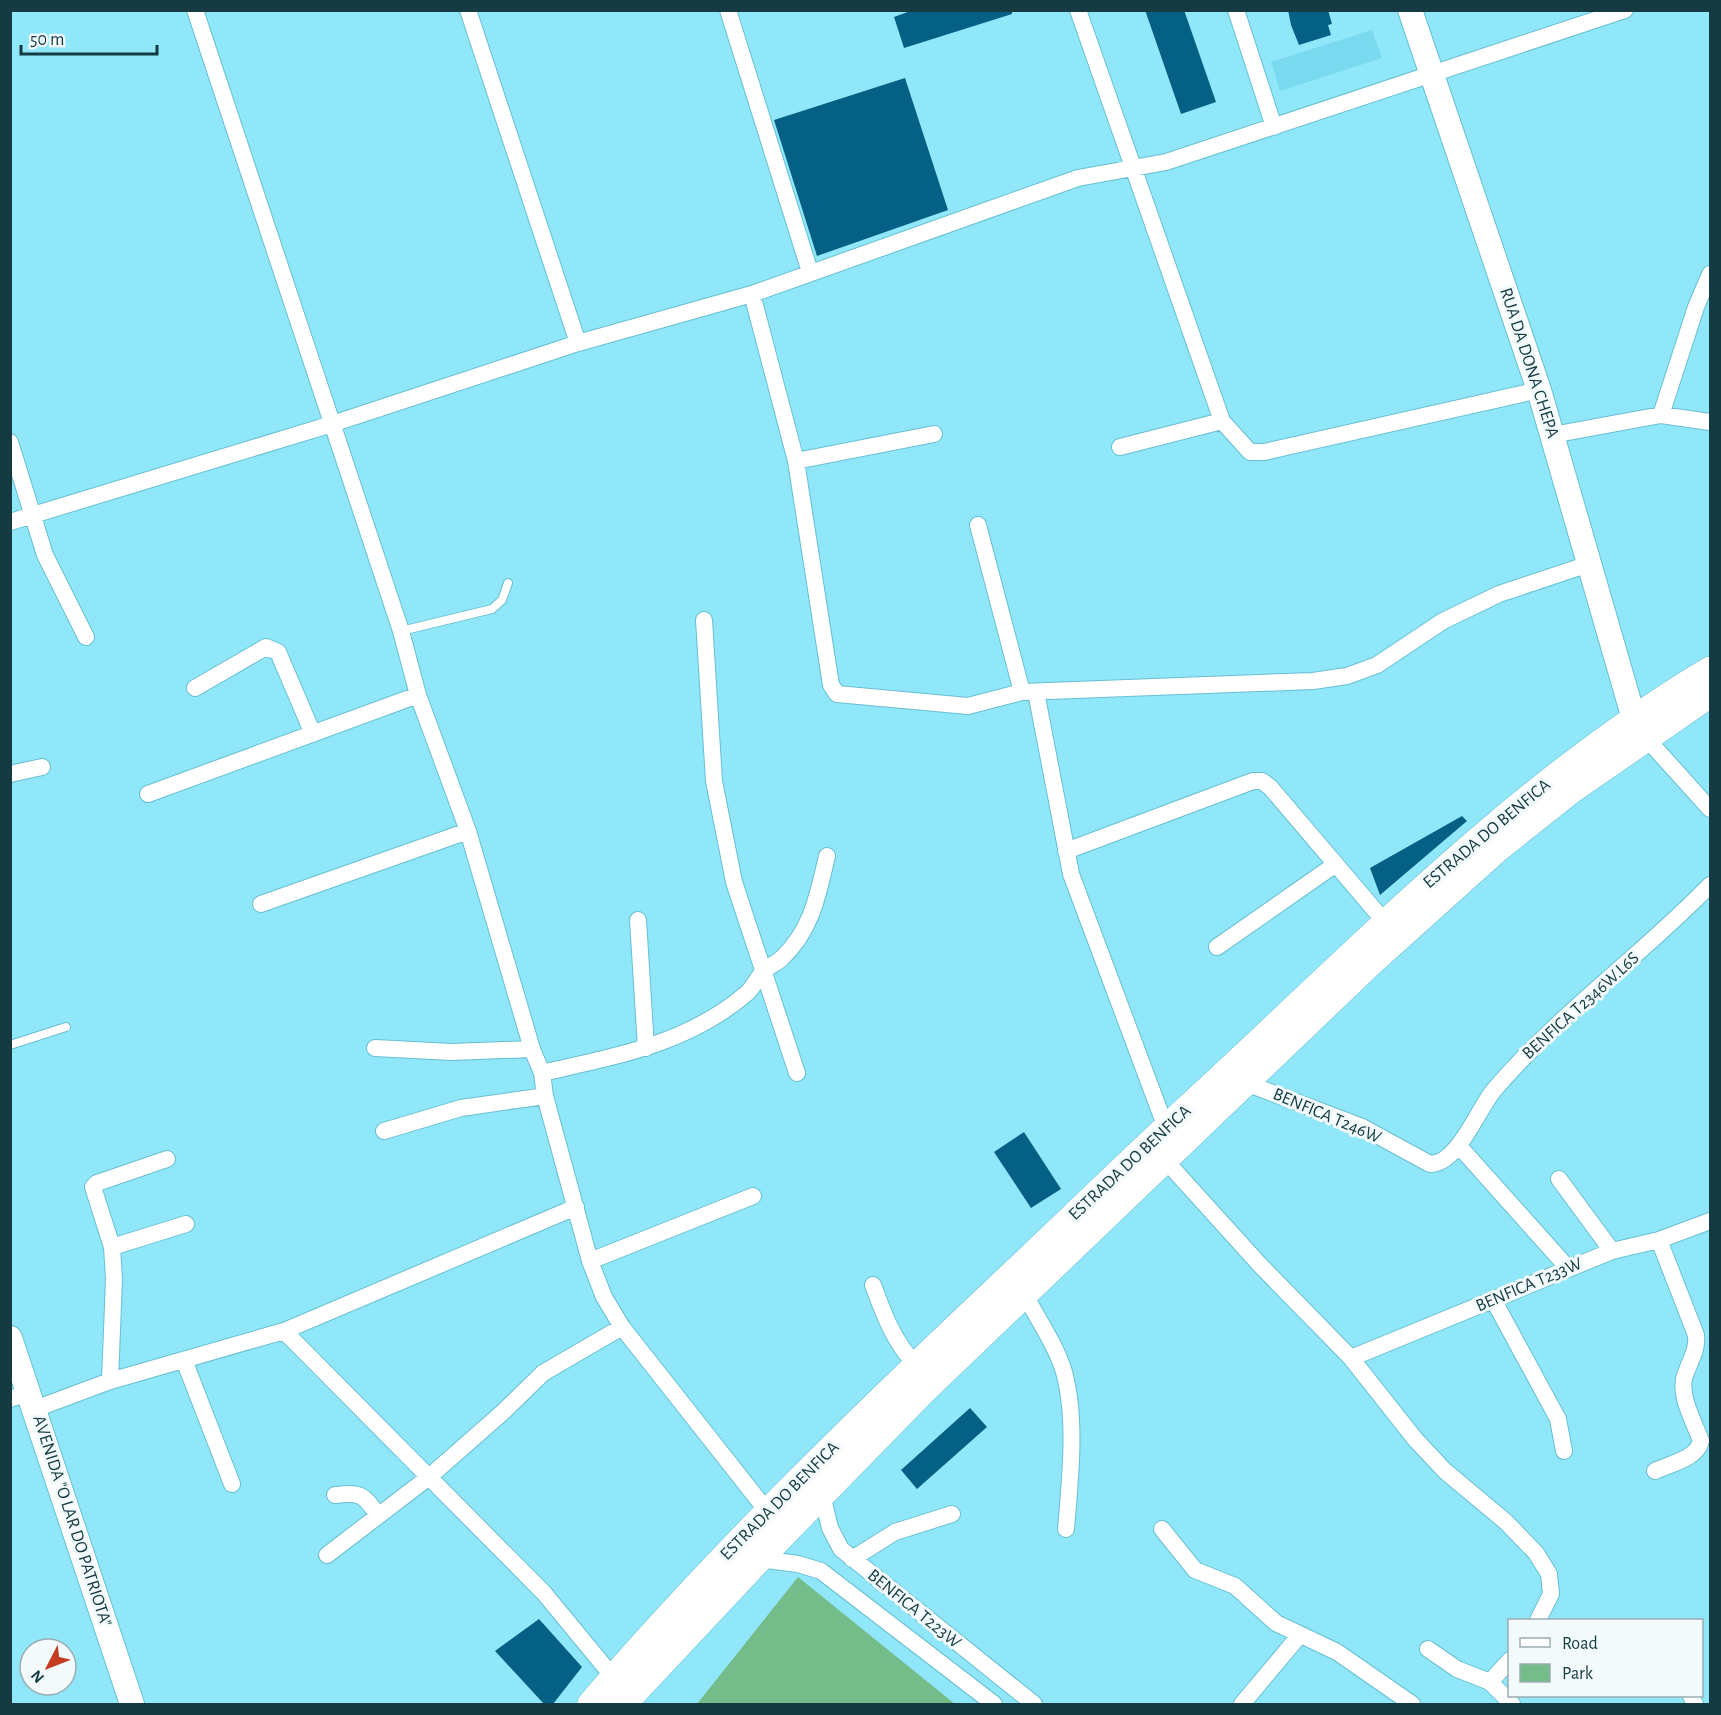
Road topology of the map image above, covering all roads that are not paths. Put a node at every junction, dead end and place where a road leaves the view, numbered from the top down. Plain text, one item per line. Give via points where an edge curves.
1 (195, 10) edge
2 (468, 10) edge
3 (728, 10) edge
4 (1078, 10) edge
5 (1236, 10) edge
6 (1410, 10) edge
7 (1625, 10) edge
8 (1431, 74) junction
9 (1274, 126) junction
10 (1131, 169) junction
11 (810, 272) junction
12 (1710, 274) edge
13 (752, 294) junction
14 (578, 343) junction
15 (1539, 390) junction
16 (1661, 415) junction
17 (1222, 421) junction
18 (1710, 422) edge
19 (332, 424) junction
20 (933, 434) dead end
21 (1552, 435) junction
22 (10, 442) edge
23 (1120, 447) dead end
24 (796, 461) junction
25 (33, 515) junction
26 (10, 522) edge
27 (978, 525) dead end
28 (1589, 564) junction
29 (508, 583) dead end
30 (705, 620) dead end
31 (401, 631) junction
32 (86, 637) dead end
33 (1710, 670) edge
34 (195, 688) dead end
35 (1029, 692) junction
36 (1710, 694) edge
37 (418, 695) junction
38 (1640, 729) junction
39 (313, 734) junction
40 (42, 767) dead end
41 (10, 774) edge
42 (148, 794) dead end
43 (1710, 808) edge
44 (468, 831) junction
45 (1066, 851) junction
46 (826, 856) dead end
47 (1336, 864) junction
48 (1710, 885) edge
49 (261, 904) dead end
50 (638, 920) dead end
51 (1384, 921) junction
52 (1217, 947) dead end
53 (762, 972) junction
54 (66, 1027) dead end
55 (10, 1046) edge
56 (375, 1048) dead end
57 (646, 1048) junction
58 (532, 1049) junction
59 (542, 1073) junction
60 (797, 1073) dead end
61 (1246, 1083) junction
62 (545, 1096) junction
63 (1166, 1128) junction
64 (384, 1131) dead end
65 (1459, 1146) junction
66 (167, 1159) dead end
67 (1165, 1160) junction
68 (1439, 1162) joint
69 (1559, 1179) dead end
70 (753, 1196) dead end
71 (576, 1207) junction
72 (1710, 1221) edge
73 (186, 1224) dead end
74 (1659, 1240) junction
75 (112, 1247) junction
76 (1612, 1251) junction
77 (590, 1261) junction
78 (1568, 1268) junction
79 (873, 1285) dead end
80 (1024, 1293) junction
81 (1494, 1301) junction
82 (622, 1327) junction
83 (284, 1331) junction
84 (10, 1338) edge
85 (1351, 1358) junction
86 (184, 1360) junction
87 (916, 1365) junction
88 (110, 1381) junction
89 (24, 1400) edge
90 (1564, 1451) dead end
91 (1654, 1471) dead end
92 (429, 1477) junction
93 (232, 1484) dead end
94 (822, 1494) junction
95 (335, 1495) dead end
96 (767, 1511) junction
97 (952, 1514) dead end
98 (378, 1515) junction
99 (1066, 1529) dead end
100 (1162, 1529) dead end
101 (327, 1555) dead end
102 (852, 1558) junction
103 (759, 1559) junction
104 (1538, 1619) edge
105 (1299, 1636) junction
106 (1428, 1648) dead end
107 (1508, 1661) edge
108 (614, 1678) junction
109 (1490, 1682) junction
110 (132, 1704) edge
111 (591, 1704) edge
112 (624, 1704) edge
113 (994, 1704) edge
114 (1034, 1704) edge
115 (1242, 1704) edge
116 (1412, 1704) edge
117 (1512, 1704) edge

1 - 19 street
2 - 14 street
3 - 11 street
4 - 10 street
5 - 9 street
6 - 8 main road, RUA DA DONA CHEPA
7 - 8 street
8 - 9 street
8 - 15 main road, RUA DA DONA CHEPA
9 - 10 street via 1166,162
10 - 11 street via 1078,178
10 - 17 street
11 - 13 street
12 - 16 street
13 - 14 street
13 - 24 street
14 - 19 street
15 - 17 street via 1264,452 1250,452
15 - 21 main road, RUA DA DONA CHEPA
16 - 18 street
16 - 21 street
17 - 23 street
19 - 25 street
19 - 31 street
20 - 24 street
21 - 28 main road, RUA DA DONA CHEPA
22 - 25 street
24 - 35 street via 831,685 837,694 968,706
25 - 26 street
25 - 32 street via 45,555
27 - 35 street
28 - 35 street via 1499,594 1443,621 1377,665 1347,676 1313,681
28 - 38 main road, RUA DA DONA CHEPA
29 - 31 lane via 502,600 492,609
30 - 53 street via 714,781 734,882
31 - 37 street
33 - 38 highway, ESTRADA DO BENFICA
34 - 39 street via 266,647 273,649 278,652
35 - 45 street
36 - 38 highway, ESTRADA DO BENFICA
37 - 39 street
37 - 44 street
38 - 43 street
38 - 51 highway, ESTRADA DO BENFICA via 1541,788
38 - 61 highway, ESTRADA DO BENFICA via 1497,849 1368,965
39 - 42 street
40 - 41 street
44 - 49 street
44 - 58 street
45 - 47 street via 1253,781 1262,781
45 - 63 street via 1078,894
46 - 53 street via 815,909 802,937
47 - 51 street
47 - 52 street
48 - 65 street, BENFICA T2346W.L6S via 1541,1038 1492,1093
50 - 57 street
51 - 63 highway, ESTRADA DO BENFICA
53 - 57 street via 749,992 694,1030
53 - 60 street via 778,1008
54 - 55 lane
56 - 58 street via 451,1052
57 - 59 street
58 - 59 street
59 - 62 street
61 - 67 highway, ESTRADA DO BENFICA
61 - 68 street, BENFICA T246W via 1362,1127 1430,1164
62 - 64 street via 461,1108
62 - 71 street
63 - 87 highway, ESTRADA DO BENFICA
65 - 68 street, BENFICA T2346W.L6S
65 - 78 street
66 - 75 street via 93,1187
67 - 80 highway, ESTRADA DO BENFICA
67 - 85 street
69 - 76 street
70 - 77 street
71 - 77 street
71 - 83 street
72 - 74 street, BENFICA T233W
73 - 75 street
74 - 76 street, BENFICA T233W
74 - 91 street via 1696,1335 1697,1345 1684,1380 1684,1393 1701,1442 1693,1454
75 - 88 street
76 - 78 street, BENFICA T233W
77 - 82 street via 603,1297
78 - 81 street, BENFICA T233W
79 - 87 street via 886,1322 901,1349
80 - 94 highway, ESTRADA DO BENFICA
80 - 99 street via 1063,1370 1069,1397 1071,1470
81 - 85 street, BENFICA T233W
81 - 90 street via 1558,1419
82 - 92 street via 543,1373
82 - 96 street
83 - 86 street
83 - 92 street
84 - 89 main road, AVENIDA "O LAR DO PATRIOTA"
85 - 104 street via 1445,1471 1536,1553 1549,1574 1551,1594
86 - 88 street
86 - 93 street
87 - 96 highway, ESTRADA DO BENFICA
88 - 89 street
89 - 110 main road, AVENIDA "O LAR DO PATRIOTA"
92 - 98 street
92 - 108 street via 544,1593
94 - 102 street, BENFICA T223W via 835,1538 841,1550
94 - 103 highway, ESTRADA DO BENFICA
95 - 98 street via 356,1492 366,1498
96 - 108 highway, ESTRADA DO BENFICA
97 - 102 street via 895,1532
98 - 101 street
100 - 105 street via 1195,1570 1235,1586 1276,1623
102 - 114 street, BENFICA T223W
103 - 112 highway, ESTRADA DO BENFICA
103 - 113 street via 821,1571
105 - 115 street
105 - 116 street via 1337,1652
106 - 109 street via 1457,1669
107 - 109 street
108 - 111 highway, ESTRADA DO BENFICA
109 - 117 street

